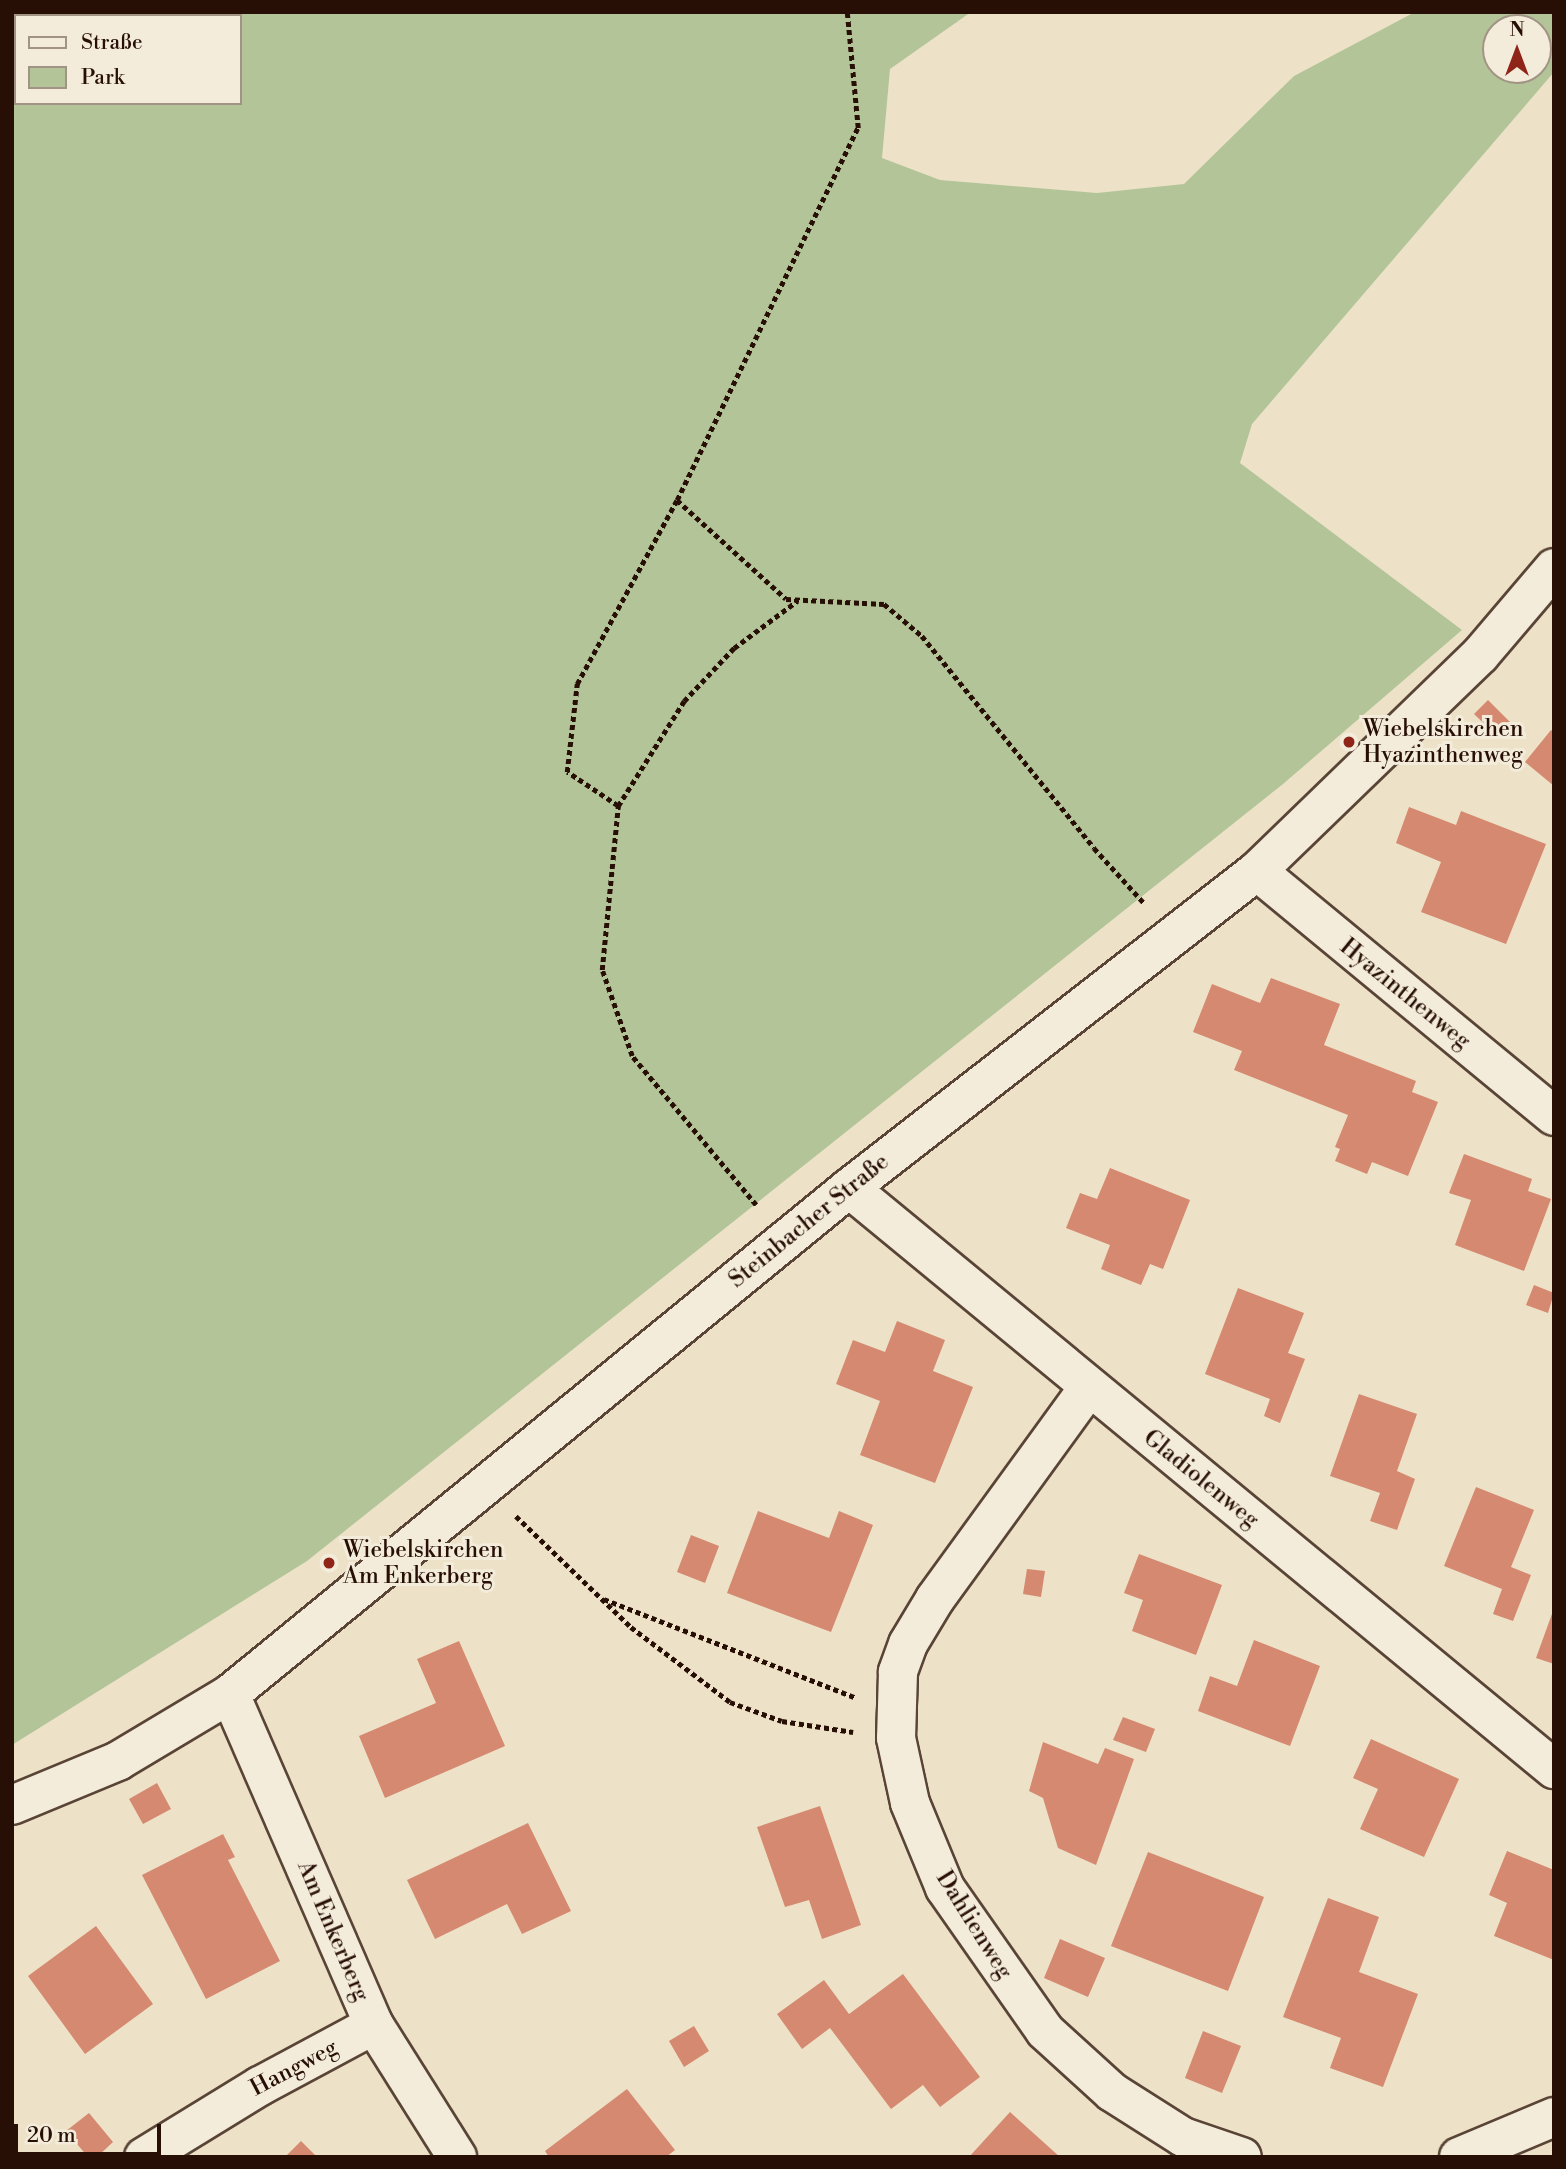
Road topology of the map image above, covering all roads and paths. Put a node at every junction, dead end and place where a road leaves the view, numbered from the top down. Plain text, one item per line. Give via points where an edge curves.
1 (847, 12) edge
2 (677, 500) junction
3 (1554, 568) edge
4 (798, 600) junction
5 (618, 806) junction
6 (1257, 871) junction
7 (1173, 935) junction
8 (1554, 1116) edge
9 (849, 1188) junction
10 (786, 1240) junction
11 (1089, 1387) junction
12 (484, 1486) junction
13 (600, 1598) junction
14 (230, 1694) junction
15 (895, 1725) junction
16 (1554, 1769) edge
17 (12, 1805) edge
18 (374, 2025) junction
19 (1554, 2117) edge
20 (144, 2157) edge
21 (457, 2157) edge
22 (1241, 2157) edge
23 (1458, 2157) edge

1 - 2 path via 858,128
2 - 4 path via 786,599
2 - 5 path via 577,684 567,772
3 - 6 street, Steinbacher Straße via 1480,655
4 - 5 path via 734,648 684,701
4 - 7 path via 884,604 922,636 1094,848
5 - 10 path via 602,970 632,1056
6 - 7 street, Steinbacher Straße
6 - 8 street, Hyazinthenweg
7 - 9 street, Steinbacher Straße
9 - 10 street, Steinbacher Straße
9 - 11 street, Gladiolenweg
10 - 12 street, Steinbacher Straße
11 - 15 street, Dahlienweg via 935,1599 898,1672
11 - 16 street, Gladiolenweg
12 - 13 path
12 - 14 street, Steinbacher Straße
13 - 15 path
13 - 15 path via 677,1666 730,1702 782,1721
14 - 17 street, Steinbacher Straße via 118,1761
14 - 18 street, Am Enkerberg
15 - 22 street, Dahlienweg via 909,1803 946,1888 1045,2031 1112,2092 1183,2137
18 - 20 street, Hangweg via 260,2086
18 - 21 street, Am Enkerberg
19 - 23 street

